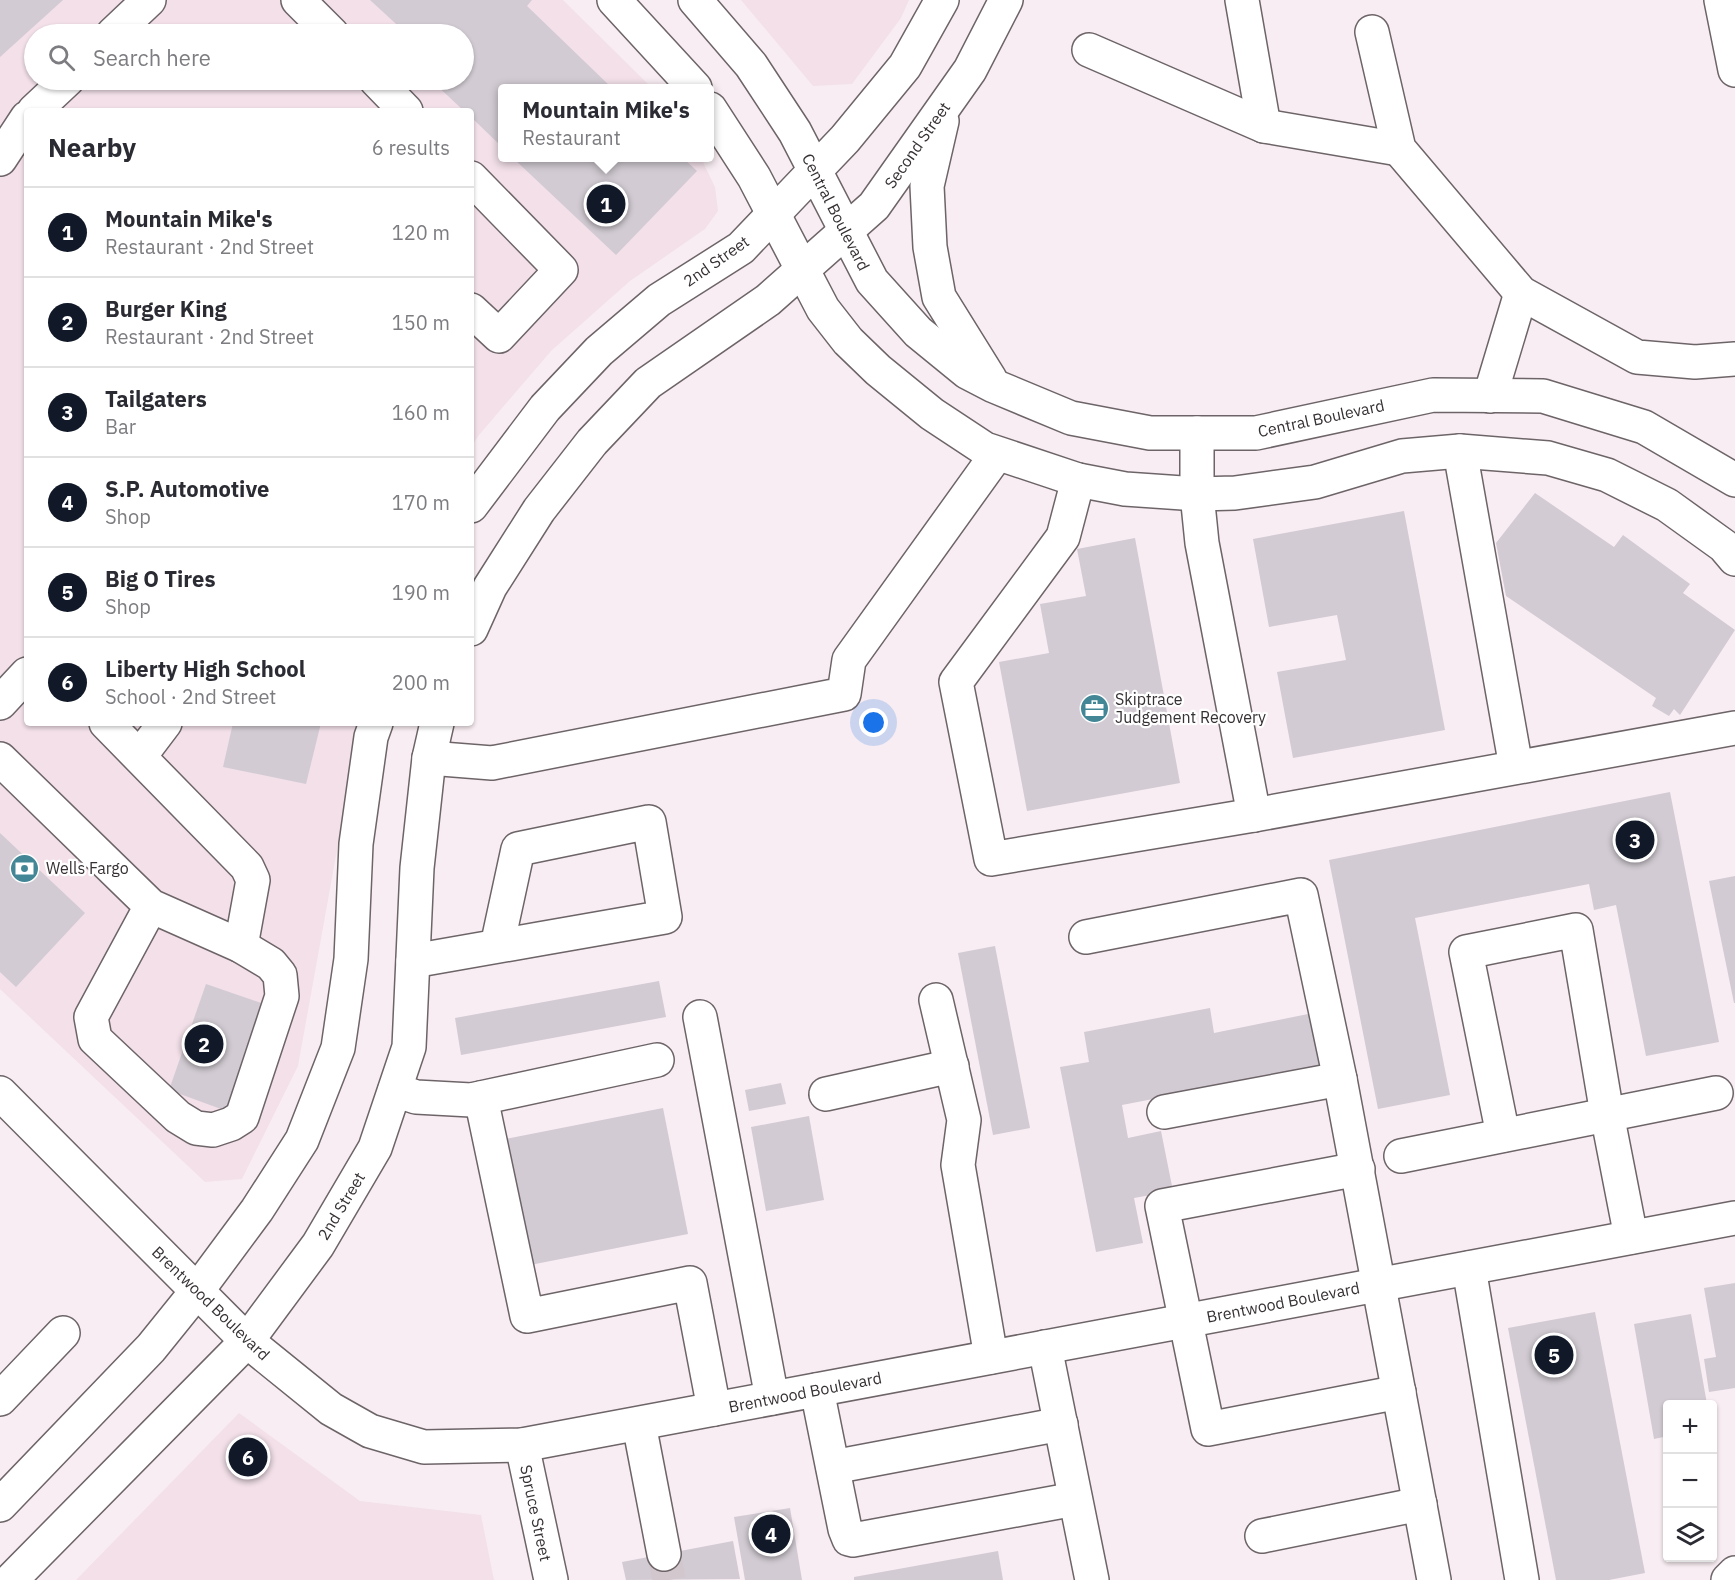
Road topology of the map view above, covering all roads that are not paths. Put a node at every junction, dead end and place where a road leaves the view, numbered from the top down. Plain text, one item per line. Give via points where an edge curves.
1 (149, 0) edge
2 (298, 0) edge
3 (614, 0) edge
4 (694, 0) edge
5 (942, 0) edge
6 (1006, 0) edge
7 (1242, 0) edge
8 (1721, 0) edge
9 (124, 24) edge
10 (322, 24) edge
11 (1372, 32) dead end
12 (1089, 50) dead end
13 (1735, 70) edge
14 (691, 84) edge
15 (56, 90) edge
16 (386, 90) edge
17 (946, 103) junction
18 (37, 108) edge
19 (403, 108) edge
20 (714, 116) edge
21 (24, 123) edge
22 (1264, 126) junction
23 (1400, 149) junction
24 (0, 159) edge
25 (815, 171) junction
26 (474, 181) edge
27 (774, 214) junction
28 (846, 232) junction
29 (802, 271) junction
30 (1521, 293) junction
31 (474, 313) edge
32 (1735, 359) edge
33 (994, 386) junction
34 (1490, 396) junction
35 (1197, 433) junction
36 (1460, 451) junction
37 (997, 454) junction
38 (1078, 480) junction
39 (1735, 480) edge
40 (1197, 494) junction
41 (474, 502) edge
42 (1735, 559) edge
43 (480, 582) edge
44 (474, 613) edge
45 (24, 677) edge
46 (0, 703) edge
47 (109, 726) edge
48 (163, 726) edge
49 (375, 726) edge
50 (436, 726) edge
51 (1735, 728) edge
52 (140, 756) junction
53 (429, 758) junction
54 (0, 759) edge
55 (1516, 768) junction
56 (1254, 815) junction
57 (151, 906) junction
58 (1086, 937) dead end
59 (241, 946) junction
60 (496, 946) junction
61 (413, 961) junction
62 (936, 999) dead end
63 (700, 1017) dead end
64 (657, 1060) dead end
65 (952, 1066) junction
66 (1340, 1079) junction
67 (395, 1090) junction
68 (0, 1093) edge
69 (1716, 1093) dead end
70 (826, 1094) dead end
71 (481, 1098) junction
72 (1164, 1112) dead end
73 (1607, 1114) junction
74 (1503, 1135) junction
75 (1401, 1156) dead end
76 (1358, 1169) junction
77 (1735, 1218) edge
78 (1631, 1237) junction
79 (1469, 1268) junction
80 (1379, 1284) junction
81 (197, 1291) junction
82 (1185, 1321) junction
83 (63, 1333) dead end
84 (247, 1341) junction
85 (1045, 1347) junction
86 (991, 1357) junction
87 (817, 1390) junction
88 (1399, 1392) junction
89 (772, 1398) junction
90 (0, 1399) edge
91 (714, 1409) junction
92 (639, 1424) junction
93 (1061, 1424) junction
94 (522, 1445) junction
95 (832, 1467) junction
96 (1075, 1499) junction
97 (1420, 1504) junction
98 (0, 1505) edge
99 (1263, 1536) dead end
100 (664, 1554) tunnel mouth
101 (1735, 1573) edge
102 (11, 1580) edge
103 (551, 1580) edge
104 (1092, 1580) edge
105 (1434, 1580) edge
106 (1522, 1580) edge
107 (1728, 1580) edge

1 - 9 street
2 - 10 street
3 - 14 street
4 - 25 street, Central Boulevard via 752,64
5 - 25 street, 2nd Street via 904,66
6 - 17 street, Second Street via 970,70
7 - 22 street
8 - 13 street
11 - 23 street
12 - 22 street
15 - 18 street
16 - 19 street
17 - 28 street, Second Street via 874,206
17 - 33 street via 927,186 930,247 939,297
20 - 27 street
21 - 24 street
22 - 23 street
23 - 30 street
25 - 27 street, 2nd Street
25 - 28 street, Central Boulevard
26 - 31 street via 561,270 499,336
27 - 29 street
27 - 41 street, 2nd Street via 741,248 659,300 599,351 544,408
28 - 29 street, Second Street
28 - 33 street, Central Boulevard via 872,281 918,332 967,372
29 - 37 street via 823,309 878,370 932,414
29 - 43 street via 768,300 648,383 592,442
30 - 32 street via 1637,357 1695,362
30 - 34 street
33 - 35 street, Central Boulevard via 1071,418 1150,433
34 - 35 street, Central Boulevard via 1433,395 1256,433
34 - 39 street, Central Boulevard via 1543,396 1644,427
35 - 40 street
36 - 40 street via 1402,456 1315,482
36 - 42 street via 1548,458 1607,475 1667,505 1724,546
36 - 55 street
37 - 38 street
37 - 53 street via 849,660 844,694 492,763
38 - 40 street via 1125,489
38 - 56 street via 1063,537 956,682 991,859
40 - 56 street via 1202,543
43 - 44 street
45 - 46 street
47 - 52 street
48 - 52 street
49 - 81 street via 356,844 351,959 338,1048 302,1140 257,1210
50 - 53 street, 2nd Street
51 - 55 street
52 - 59 street via 248,867 253,880
53 - 61 street, 2nd Street via 417,868
54 - 57 street
55 - 56 street
57 - 59 street
57 - 59 street via 91,1017 95,1038 178,1117 196,1128 213,1130 242,1117 282,996 279,975 271,964
58 - 66 street via 1301,895
60 - 60 street via 665,917 649,822 518,849
60 - 61 street
61 - 67 street, 2nd Street via 409,1047
62 - 65 street
63 - 89 street
64 - 71 street
65 - 70 street
65 - 86 street via 964,1120 958,1165
66 - 72 street
66 - 76 street
67 - 71 street via 416,1097
67 - 84 street, 2nd Street via 375,1148 318,1245
68 - 81 street, Brentwood Boulevard
69 - 73 street
71 - 91 street via 527,1316 690,1284
73 - 74 street
73 - 74 street via 1576,930 1466,952
73 - 78 street
74 - 75 street
76 - 80 street
76 - 82 street via 1162,1206
77 - 78 street, Brentwood Boulevard
78 - 79 street, Brentwood Boulevard
79 - 80 street, Brentwood Boulevard
79 - 106 street
80 - 82 street, Brentwood Boulevard
80 - 88 street
81 - 84 street, Brentwood Boulevard
81 - 98 street via 151,1348
82 - 85 street, Brentwood Boulevard
82 - 88 street via 1208,1429
83 - 90 street
84 - 94 street, Brentwood Boulevard via 331,1409 370,1431 424,1447
84 - 102 street, 2nd Street
85 - 86 street, Brentwood Boulevard
85 - 93 street
86 - 87 street, Brentwood Boulevard
87 - 89 street, Brentwood Boulevard
87 - 95 street
88 - 97 street
89 - 91 street, Brentwood Boulevard
91 - 92 street, Brentwood Boulevard
92 - 94 street, Brentwood Boulevard
92 - 100 street
93 - 95 street
93 - 96 street
94 - 103 street, Spruce Street
95 - 96 street via 845,1529 853,1540
96 - 104 street
97 - 99 street
97 - 105 street
101 - 107 street

